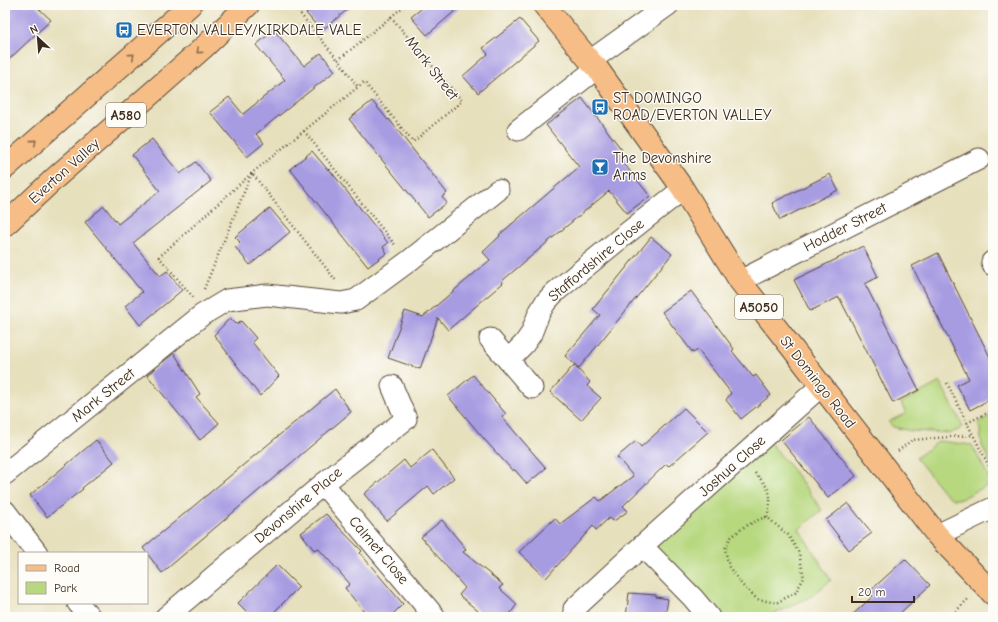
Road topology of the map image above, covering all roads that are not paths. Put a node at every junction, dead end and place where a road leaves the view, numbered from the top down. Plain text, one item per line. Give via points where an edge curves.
1 (190, 5) edge
2 (248, 5) edge
3 (544, 5) edge
4 (668, 5) edge
5 (594, 64) junction
6 (518, 130) dead end
7 (979, 159) dead end
8 (5, 168) edge
9 (683, 189) junction
10 (498, 190) dead end
11 (5, 225) edge
12 (740, 281) junction
13 (490, 339) dead end
14 (508, 360) junction
15 (392, 386) dead end
16 (821, 386) junction
17 (532, 388) dead end
18 (5, 474) edge
19 (323, 484) junction
20 (993, 508) edge
21 (5, 511) edge
22 (937, 535) junction
23 (642, 546) junction
24 (36, 552) edge
25 (993, 594) edge
26 (79, 604) edge
27 (574, 609) dead end
28 (90, 617) edge
29 (166, 617) edge
30 (435, 617) edge
31 (709, 617) edge

8 -> 1 main road, A580
2 -> 11 main road, Everton Valley / A580
3 - 5 main road, St Domingo Road / A5050
4 - 5 street
5 - 6 street
5 - 9 main road, St Domingo Road / A5050
7 - 12 street, Hodder Street
9 - 12 main road, St Domingo Road / A5050
9 - 14 street, Staffordshire Close via 554,293 539,313 531,334
10 - 18 street, Mark Street via 356,300 341,303 267,295 227,300 200,309
12 - 16 main road, St Domingo Road / A5050
13 - 14 street
14 - 17 street
15 - 19 street, Devonshire Place via 406,419
16 - 22 main road, St Domingo Road / A5050
16 - 23 street, Joshua Close
19 - 29 street, Devonshire Place
19 - 30 street, Calmet Close
20 - 22 street
21 - 24 street
22 - 25 main road, St Domingo Road / A5050
23 - 27 street, Joshua Close
23 - 31 street
26 - 28 street

